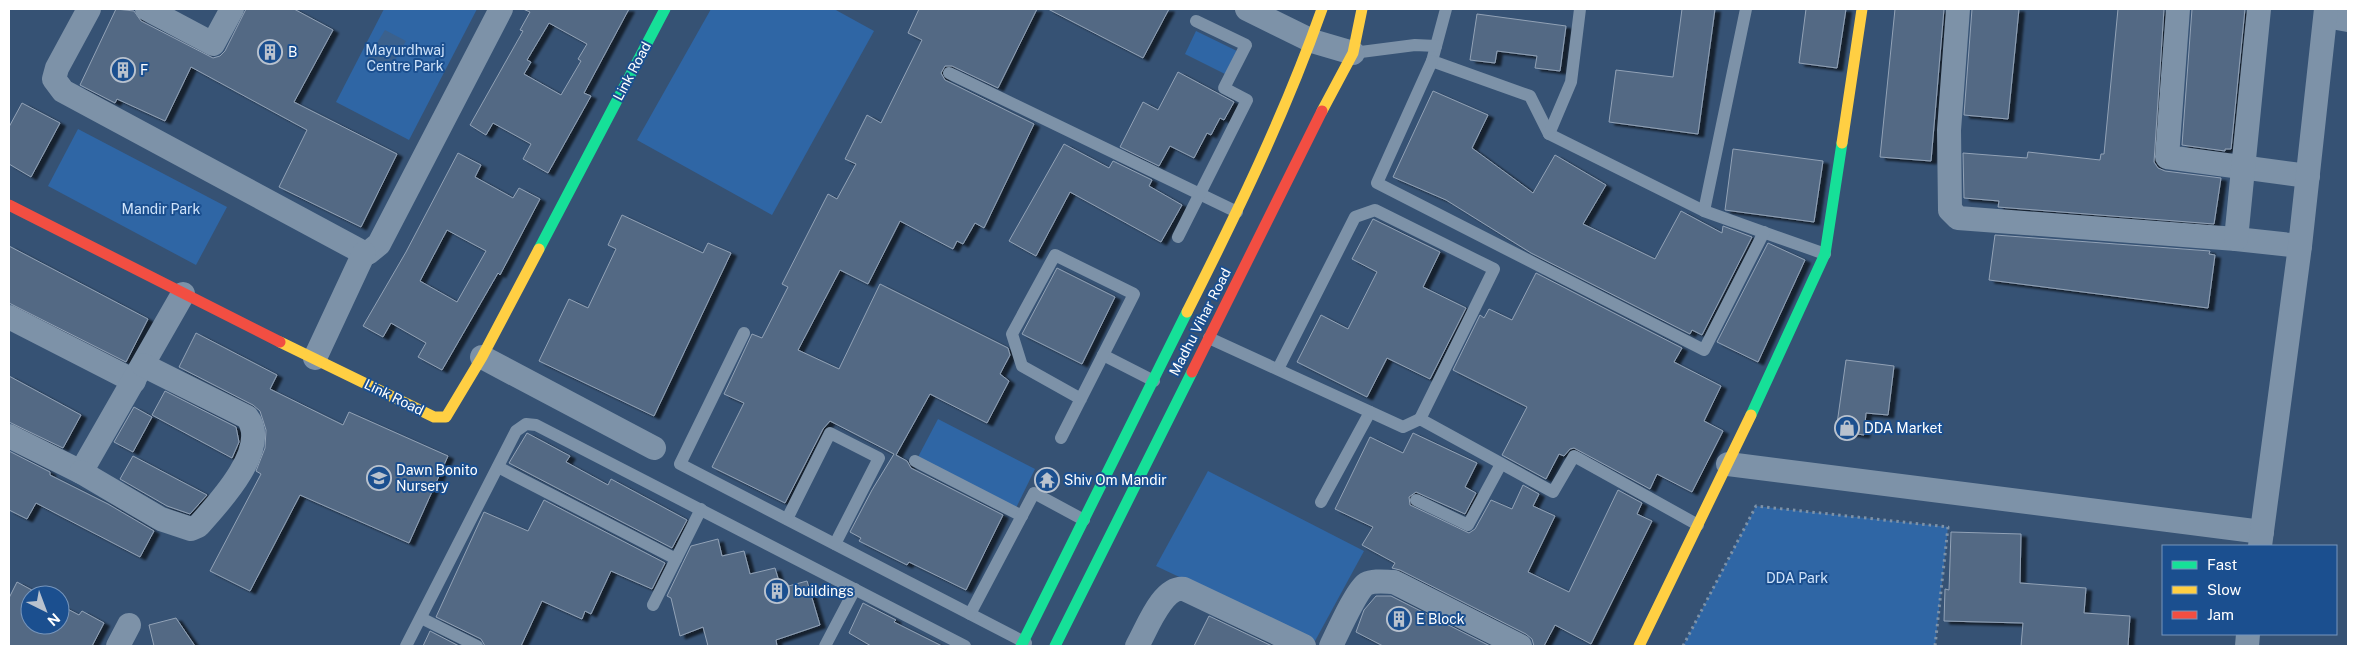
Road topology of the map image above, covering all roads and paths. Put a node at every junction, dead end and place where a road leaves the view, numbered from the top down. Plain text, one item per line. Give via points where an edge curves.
1 (89, 9) edge
2 (147, 9) edge
3 (232, 9) edge
4 (501, 9) edge
5 (665, 9) edge
6 (1247, 9) edge
7 (1322, 9) edge
8 (1362, 9) edge
9 (1446, 9) edge
10 (1580, 9) edge
11 (1746, 9) edge
12 (1862, 9) edge
13 (1958, 9) edge
14 (2178, 9) edge
15 (2260, 9) edge
16 (2333, 15) edge
17 (1196, 21) dead end
18 (1312, 41) junction
19 (1436, 46) junction
20 (1353, 53) junction
21 (1432, 61) junction
22 (949, 73) dead end
23 (1549, 134) junction
24 (2244, 167) junction
25 (2308, 176) junction
26 (1199, 193) junction
27 (9, 205) edge
28 (1704, 211) junction
29 (1237, 212) junction
30 (1764, 232) junction
31 (1178, 238) dead end
32 (2236, 239) junction
33 (2300, 246) junction
34 (364, 252) junction
35 (1826, 254) junction
36 (183, 294) junction
37 (9, 317) edge
38 (1179, 329) junction
39 (744, 333) dead end
40 (1209, 338) junction
41 (1103, 355) junction
42 (482, 357) junction
43 (314, 358) junction
44 (1278, 370) junction
45 (139, 373) junction
46 (1154, 381) junction
47 (1081, 399) junction
48 (1370, 412) junction
49 (1420, 419) junction
50 (9, 436) edge
51 (1061, 438) dead end
52 (654, 448) dead end
53 (916, 461) dead end
54 (1501, 464) junction
55 (1728, 464) junction
56 (498, 467) junction
57 (81, 472) junction
58 (1416, 500) dead end
59 (1321, 502) dead end
60 (701, 509) junction
61 (1022, 516) junction
62 (787, 519) junction
63 (1084, 520) junction
64 (1698, 525) junction
65 (2261, 539) edge
66 (835, 544) junction
67 (676, 559) junction
68 (856, 589) junction
69 (653, 605) dead end
70 (970, 614) junction
71 (421, 618) junction
72 (129, 624) dead end
73 (958, 644) edge
74 (1026, 645) edge
75 (118, 646) edge
76 (406, 646) edge
77 (477, 646) edge
78 (825, 646) edge
79 (1055, 646) edge
80 (1137, 646) edge
81 (1304, 646) edge
82 (1331, 646) edge
83 (1520, 646) edge
84 (1639, 646) edge
85 (1683, 646) edge
86 (1935, 646) edge

1 - 34 street via 57,68 54,79 63,91
2 - 3 street via 213,44
4 - 34 street via 379,244
5 - 42 street, Link Road
6 - 18 street
7 - 18 street, Madhu Vihar Road
8 - 20 street, Madhu Vihar Road
9 - 19 lane
10 - 23 lane via 1571,82
11 - 28 lane
12 - 35 street
13 - 32 street via 1949,130 1950,210 1958,218
14 - 24 street via 2167,157
15 - 24 street
16 - 25 street
17 - 26 lane via 1246,45 1224,88 1247,100
18 - 20 street
18 - 29 street, Madhu Vihar Road
19 - 20 lane via 1415,45
19 - 21 lane
20 - 40 street, Madhu Vihar Road
21 - 23 lane via 1530,96
21 - 30 lane via 1377,183 1704,350
22 - 26 lane
23 - 28 lane
24 - 25 street
24 - 32 street
25 - 33 street
26 - 29 lane
26 - 31 lane
27 - 36 street, Link Road
28 - 30 lane
29 - 38 street, Madhu Vihar Road
30 - 35 lane
32 - 33 street
33 - 65 street
34 - 43 street
35 - 55 street
36 - 43 street, Link Road
36 - 45 street
37 - 45 street
38 - 40 street
38 - 46 street, Madhu Vihar Road
39 - 62 lane via 680,464
40 - 44 lane
40 - 79 street, Madhu Vihar Road
41 - 46 lane
41 - 47 lane
41 - 47 lane via 1134,294 1055,255 1012,334 1022,366
42 - 43 street, Link Road via 450,413 440,418
42 - 52 street
44 - 48 lane
44 - 49 lane via 1355,217 1375,210 1494,269
45 - 57 street
45 - 57 street via 247,417 253,425 254,439 234,484 198,526 191,529 161,518
46 - 63 street, Madhu Vihar Road
47 - 51 lane
48 - 49 lane via 1403,426
48 - 59 lane
49 - 54 lane
50 - 57 street
53 - 61 lane
54 - 58 lane via 1468,525
54 - 64 lane via 1553,492 1574,456
55 - 64 street
55 - 65 street
56 - 60 lane via 516,431 526,424 536,425
56 - 67 lane
56 - 71 lane
60 - 67 lane
60 - 68 lane
61 - 63 lane via 1034,493
61 - 70 lane
62 - 66 lane
62 - 66 lane via 830,433 879,458
63 - 74 street, Madhu Vihar Road
64 - 84 street
66 - 70 lane
67 - 69 lane
68 - 73 lane
68 - 78 lane
70 - 74 lane
71 - 76 lane
71 - 77 lane
72 - 75 street
80 - 81 street via 1161,602 1177,588
82 - 83 street via 1366,584 1380,581 1394,582
85 - 86 path via 1756,506 1948,527

